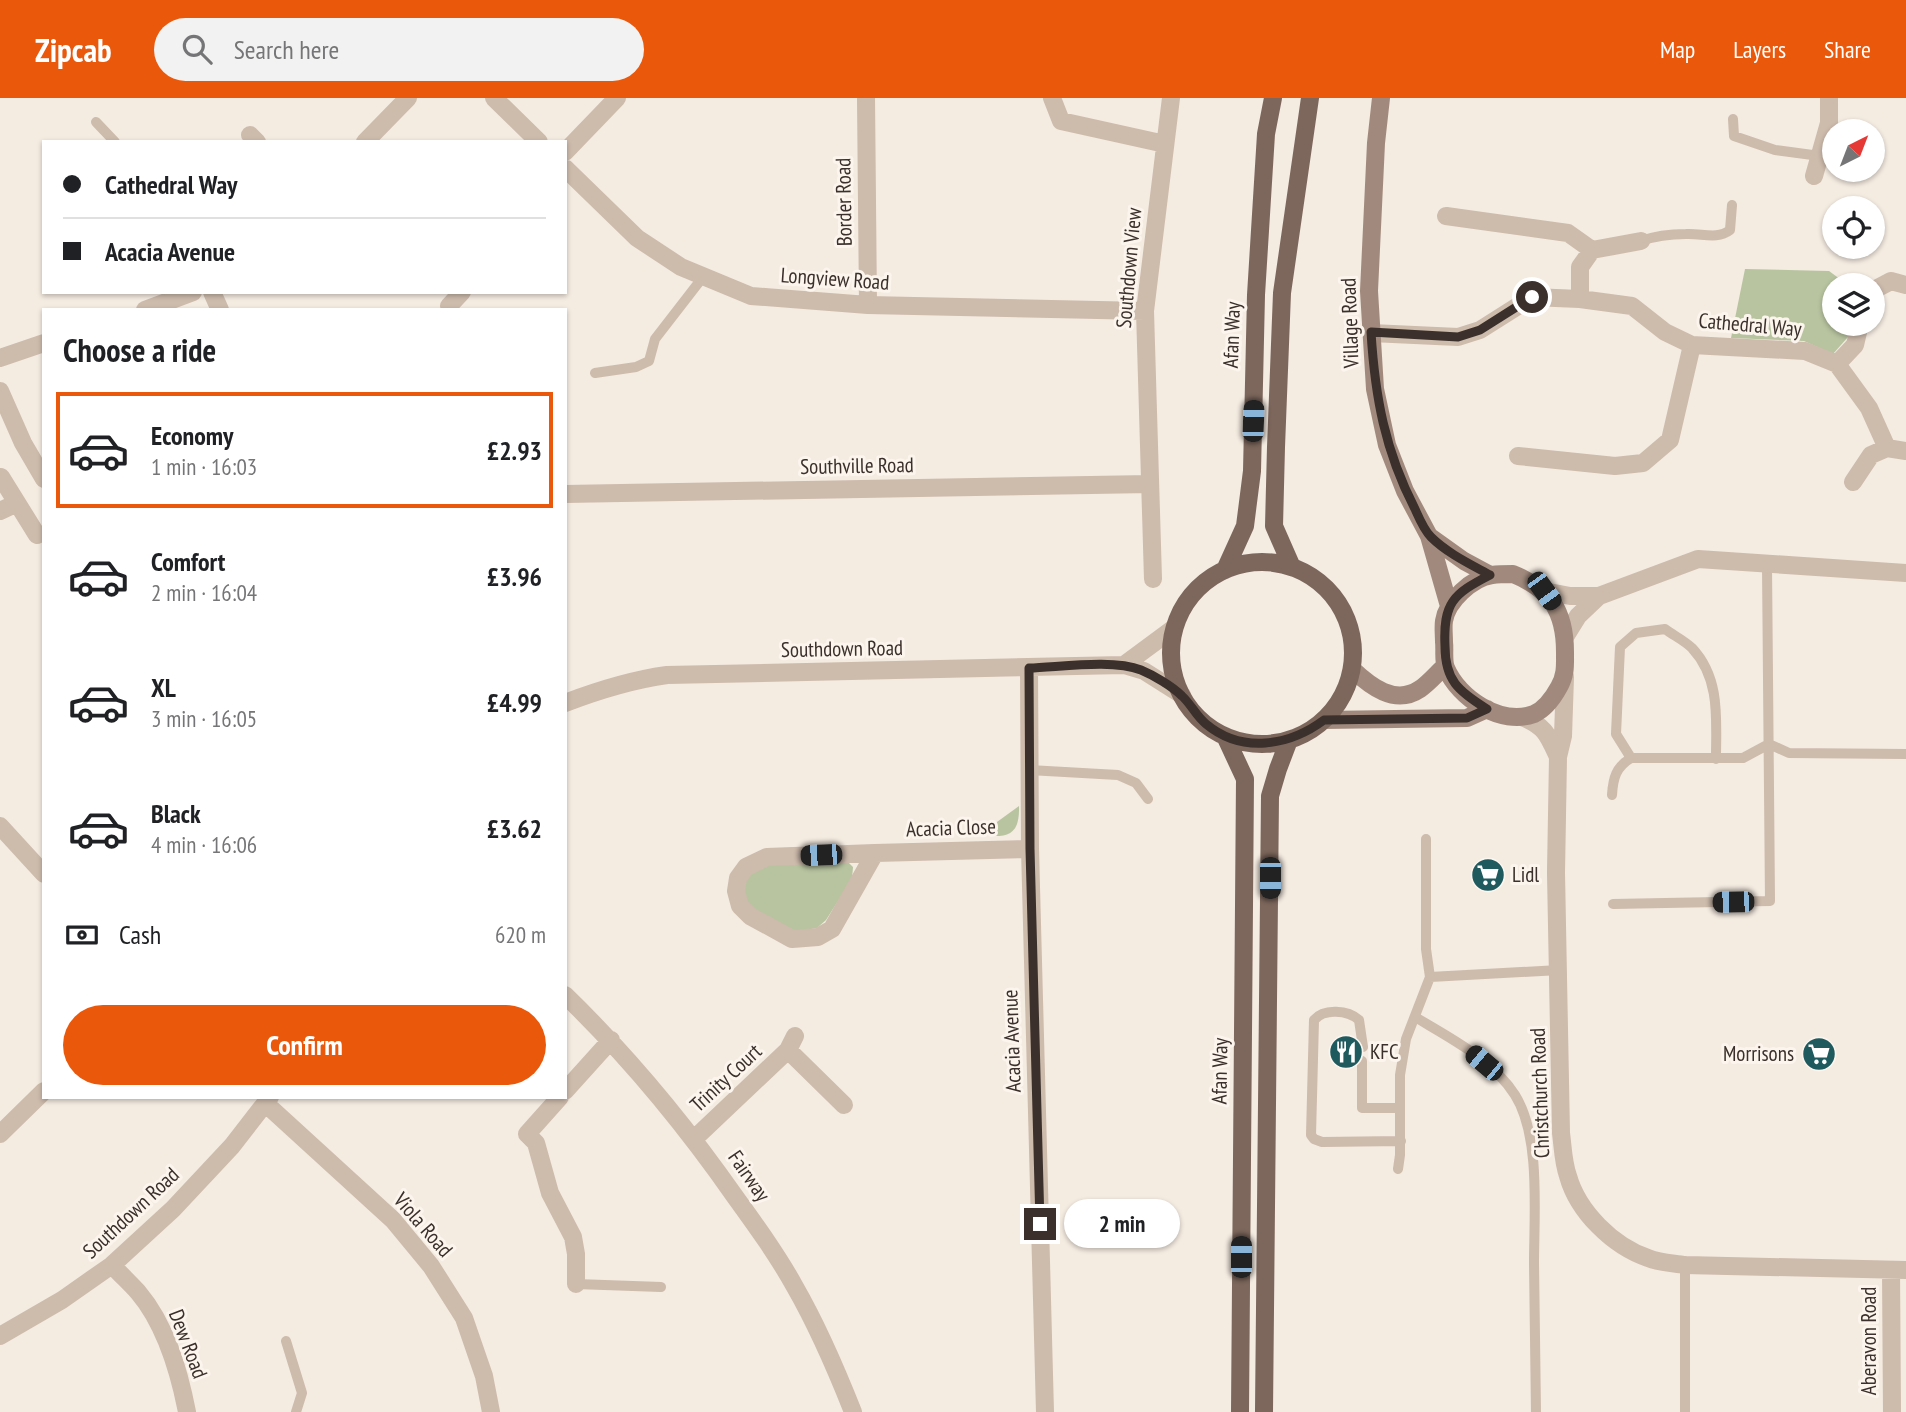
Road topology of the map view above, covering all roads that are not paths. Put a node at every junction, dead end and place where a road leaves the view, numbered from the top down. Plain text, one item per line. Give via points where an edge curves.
1 (408, 98) edge
2 (494, 98) edge
3 (617, 98) edge
4 (866, 98) edge
5 (1052, 98) edge
6 (1171, 98) edge
7 (1273, 98) edge
8 (1310, 98) edge
9 (1381, 98) edge
10 (1829, 98) edge
11 (1733, 119) dead end
12 (96, 122) dead end
13 (113, 140) edge
14 (367, 140) edge
15 (537, 140) edge
16 (1165, 145) junction
17 (567, 150) edge
18 (1820, 156) junction
19 (567, 174) edge
20 (1814, 176) dead end
21 (1732, 205) dead end
22 (1446, 216) dead end
23 (1641, 241) joint
24 (1591, 250) junction
25 (703, 277) junction
26 (1885, 284) edge
27 (1906, 285) edge
28 (188, 294) edge
29 (460, 294) edge
30 (1580, 299) junction
31 (868, 305) junction
32 (449, 306) dead end
33 (150, 308) edge
34 (1144, 311) junction
35 (1371, 332) junction
36 (1858, 336) edge
37 (42, 344) edge
38 (1692, 345) junction
39 (0, 358) edge
40 (1837, 364) junction
41 (595, 373) dead end
42 (0, 391) edge
43 (1887, 448) junction
44 (1906, 451) edge
45 (1518, 456) dead end
46 (42, 475) edge
47 (1, 477) edge
48 (1853, 482) dead end
49 (1150, 484) junction
50 (567, 495) edge
51 (8, 507) edge
52 (37, 535) dead end
53 (1429, 536) junction
54 (1767, 565) junction
55 (1292, 567) junction
56 (1225, 570) junction
57 (1906, 572) edge
58 (1490, 575) junction
59 (1153, 579) dead end
60 (1544, 591) junction
61 (1599, 597) junction
62 (1449, 606) junction
63 (1174, 628) junction
64 (1565, 637) junction
65 (1124, 665) junction
66 (1445, 666) junction
67 (1029, 668) junction
68 (1352, 669) junction
69 (1565, 677) junction
70 (1182, 695) junction
71 (567, 702) edge
72 (1487, 709) junction
73 (1522, 717) junction
74 (1324, 720) junction
75 (1225, 736) junction
76 (1289, 740) junction
77 (1769, 744) junction
78 (1906, 754) edge
79 (1558, 757) junction
80 (1631, 758) junction
81 (1716, 759) junction
82 (1030, 770) junction
83 (1612, 795) dead end
84 (1147, 799) dead end
85 (0, 826) edge
86 (1426, 839) dead end
87 (1030, 849) junction
88 (874, 853) junction
89 (42, 872) edge
90 (1613, 904) dead end
91 (1559, 970) junction
92 (1430, 977) junction
93 (567, 997) edge
94 (1415, 1017) junction
95 (611, 1040) junction
96 (1363, 1047) dead end
97 (1362, 1061) dead end
98 (567, 1089) edge
99 (42, 1093) edge
100 (558, 1099) edge
101 (268, 1101) edge
102 (844, 1105) dead end
103 (1401, 1108) junction
104 (0, 1134) edge
105 (694, 1139) junction
106 (1401, 1141) junction
107 (1398, 1169) dead end
108 (112, 1265) junction
109 (1685, 1265) junction
110 (1898, 1270) edge
111 (576, 1284) joint
112 (661, 1287) dead end
113 (0, 1336) edge
114 (286, 1341) dead end
115 (187, 1412) edge
116 (296, 1412) edge
117 (491, 1412) edge
118 (853, 1412) edge
119 (1045, 1412) edge
120 (1240, 1412) edge
121 (1264, 1412) edge
122 (1536, 1412) edge
123 (1685, 1412) edge
124 (1892, 1412) edge

1 - 14 street
2 - 15 street
3 - 17 street
4 - 31 street, Border Road
5 - 16 street via 1061,121
6 - 16 street, Southdown View
7 - 56 main road, Afan Way via 1266,134 1256,295 1252,471 1245,526
8 - 55 main road via 1282,293 1276,447 1275,526
9 - 35 street, Village Road via 1369,291
10 - 18 street via 1829,123
11 - 18 lane via 1734,136 1775,150
12 - 13 lane
16 - 34 street, Southdown View
18 - 20 street
19 - 25 street, Longview Road via 637,237
21 - 23 lane via 1732,225 1724,234 1688,233
22 - 24 street via 1568,233
23 - 24 street
24 - 30 street via 1580,267
25 - 31 street, Longview Road via 751,296
25 - 41 lane via 655,339 649,361
26 - 27 street
28 - 33 street
29 - 32 street
30 - 35 street, Cathedral Way via 1532,297 1480,330 1458,337
30 - 38 street, Cathedral Way via 1632,306 1665,332
31 - 34 street, Longview Road
34 - 49 street, Southdown View
35 - 53 street, Village Road via 1375,389 1387,445
36 - 40 street via 1856,345
37 - 39 street
38 - 40 street, Cathedral Way via 1805,351
38 - 45 street via 1670,440 1643,463 1615,466
40 - 43 street via 1869,408
42 - 46 street
43 - 44 street
43 - 48 street via 1871,455
47 - 51 street
49 - 50 street, Southville Road
49 - 59 street, Southdown View
51 - 52 street
53 - 58 street, Village Road
53 - 62 street, Village Road
54 - 57 street
54 - 61 street via 1698,559
54 - 77 lane
55 - 56 main road via 1258,562
55 - 68 main road via 1311,576 1341,607 1353,648
56 - 63 main road via 1193,593
58 - 60 street via 1513,574
58 - 62 street via 1468,586
60 - 61 street
60 - 64 street via 1556,607
61 - 64 street via 1578,616
62 - 66 street via 1444,620
63 - 65 street
63 - 70 main road via 1172,662
64 - 69 street
65 - 67 street, Southdown Road
65 - 70 street, Southdown Road via 1144,671
66 - 68 street via 1420,689 1395,695 1366,683
66 - 72 street via 1469,698
67 - 71 street, Southdown Road via 667,675 640,678
67 - 82 street, Acacia Avenue
68 - 74 main road via 1342,696
69 - 73 street via 1546,706
69 - 79 street, Christchurch Road
70 - 75 main road via 1193,712
72 - 73 street
72 - 74 street via 1467,718
73 - 79 street, Christchurch Road via 1539,723
74 - 76 main road
75 - 76 main road via 1246,743
75 - 120 main road, Afan Way via 1245,779
76 - 121 main road via 1270,796
77 - 78 lane via 1789,753
77 - 81 lane via 1743,758
77 - 90 lane via 1770,901
79 - 91 street, Christchurch Road
80 - 81 lane
80 - 81 lane via 1616,734 1620,647 1636,633 1665,629 1692,647 1712,678 1717,706
80 - 83 lane via 1620,765
82 - 84 lane via 1118,775 1136,783
82 - 87 street, Acacia Avenue
85 - 89 street
86 - 92 lane
87 - 88 street, Acacia Close
87 - 119 street, Acacia Avenue
88 - 88 street, Acacia Close via 756,860 738,878 740,906 792,939 818,937 832,929
91 - 92 lane
91 - 109 street, Christchurch Road via 1561,1133 1571,1184 1597,1224 1631,1250 1660,1262
92 - 94 lane
93 - 95 street, Fairway
94 - 103 lane via 1406,1039
94 - 122 lane via 1502,1077 1528,1123 1534,1175
95 - 98 street
95 - 105 street, Fairway
96 - 106 lane via 1354,1014 1325,1012 1314,1020 1311,1135 1322,1142
97 - 103 lane via 1362,1108
99 - 104 street
100 - 111 street via 527,1134 536,1143 550,1193 573,1237
101 - 108 street, Southdown Road via 173,1209
101 - 117 street, Viola Road via 393,1220 431,1266 464,1318
102 - 105 street, Trinity Court via 792,1043
103 - 106 lane
105 - 118 street, Fairway via 796,1288 828,1349
106 - 107 lane
108 - 113 street, Southdown Road
108 - 115 street, Dew Road via 139,1293 160,1325
109 - 110 street, Christchurch Road
109 - 123 lane
110 - 124 street, Aberavon Road
111 - 112 lane
114 - 116 lane via 302,1394

